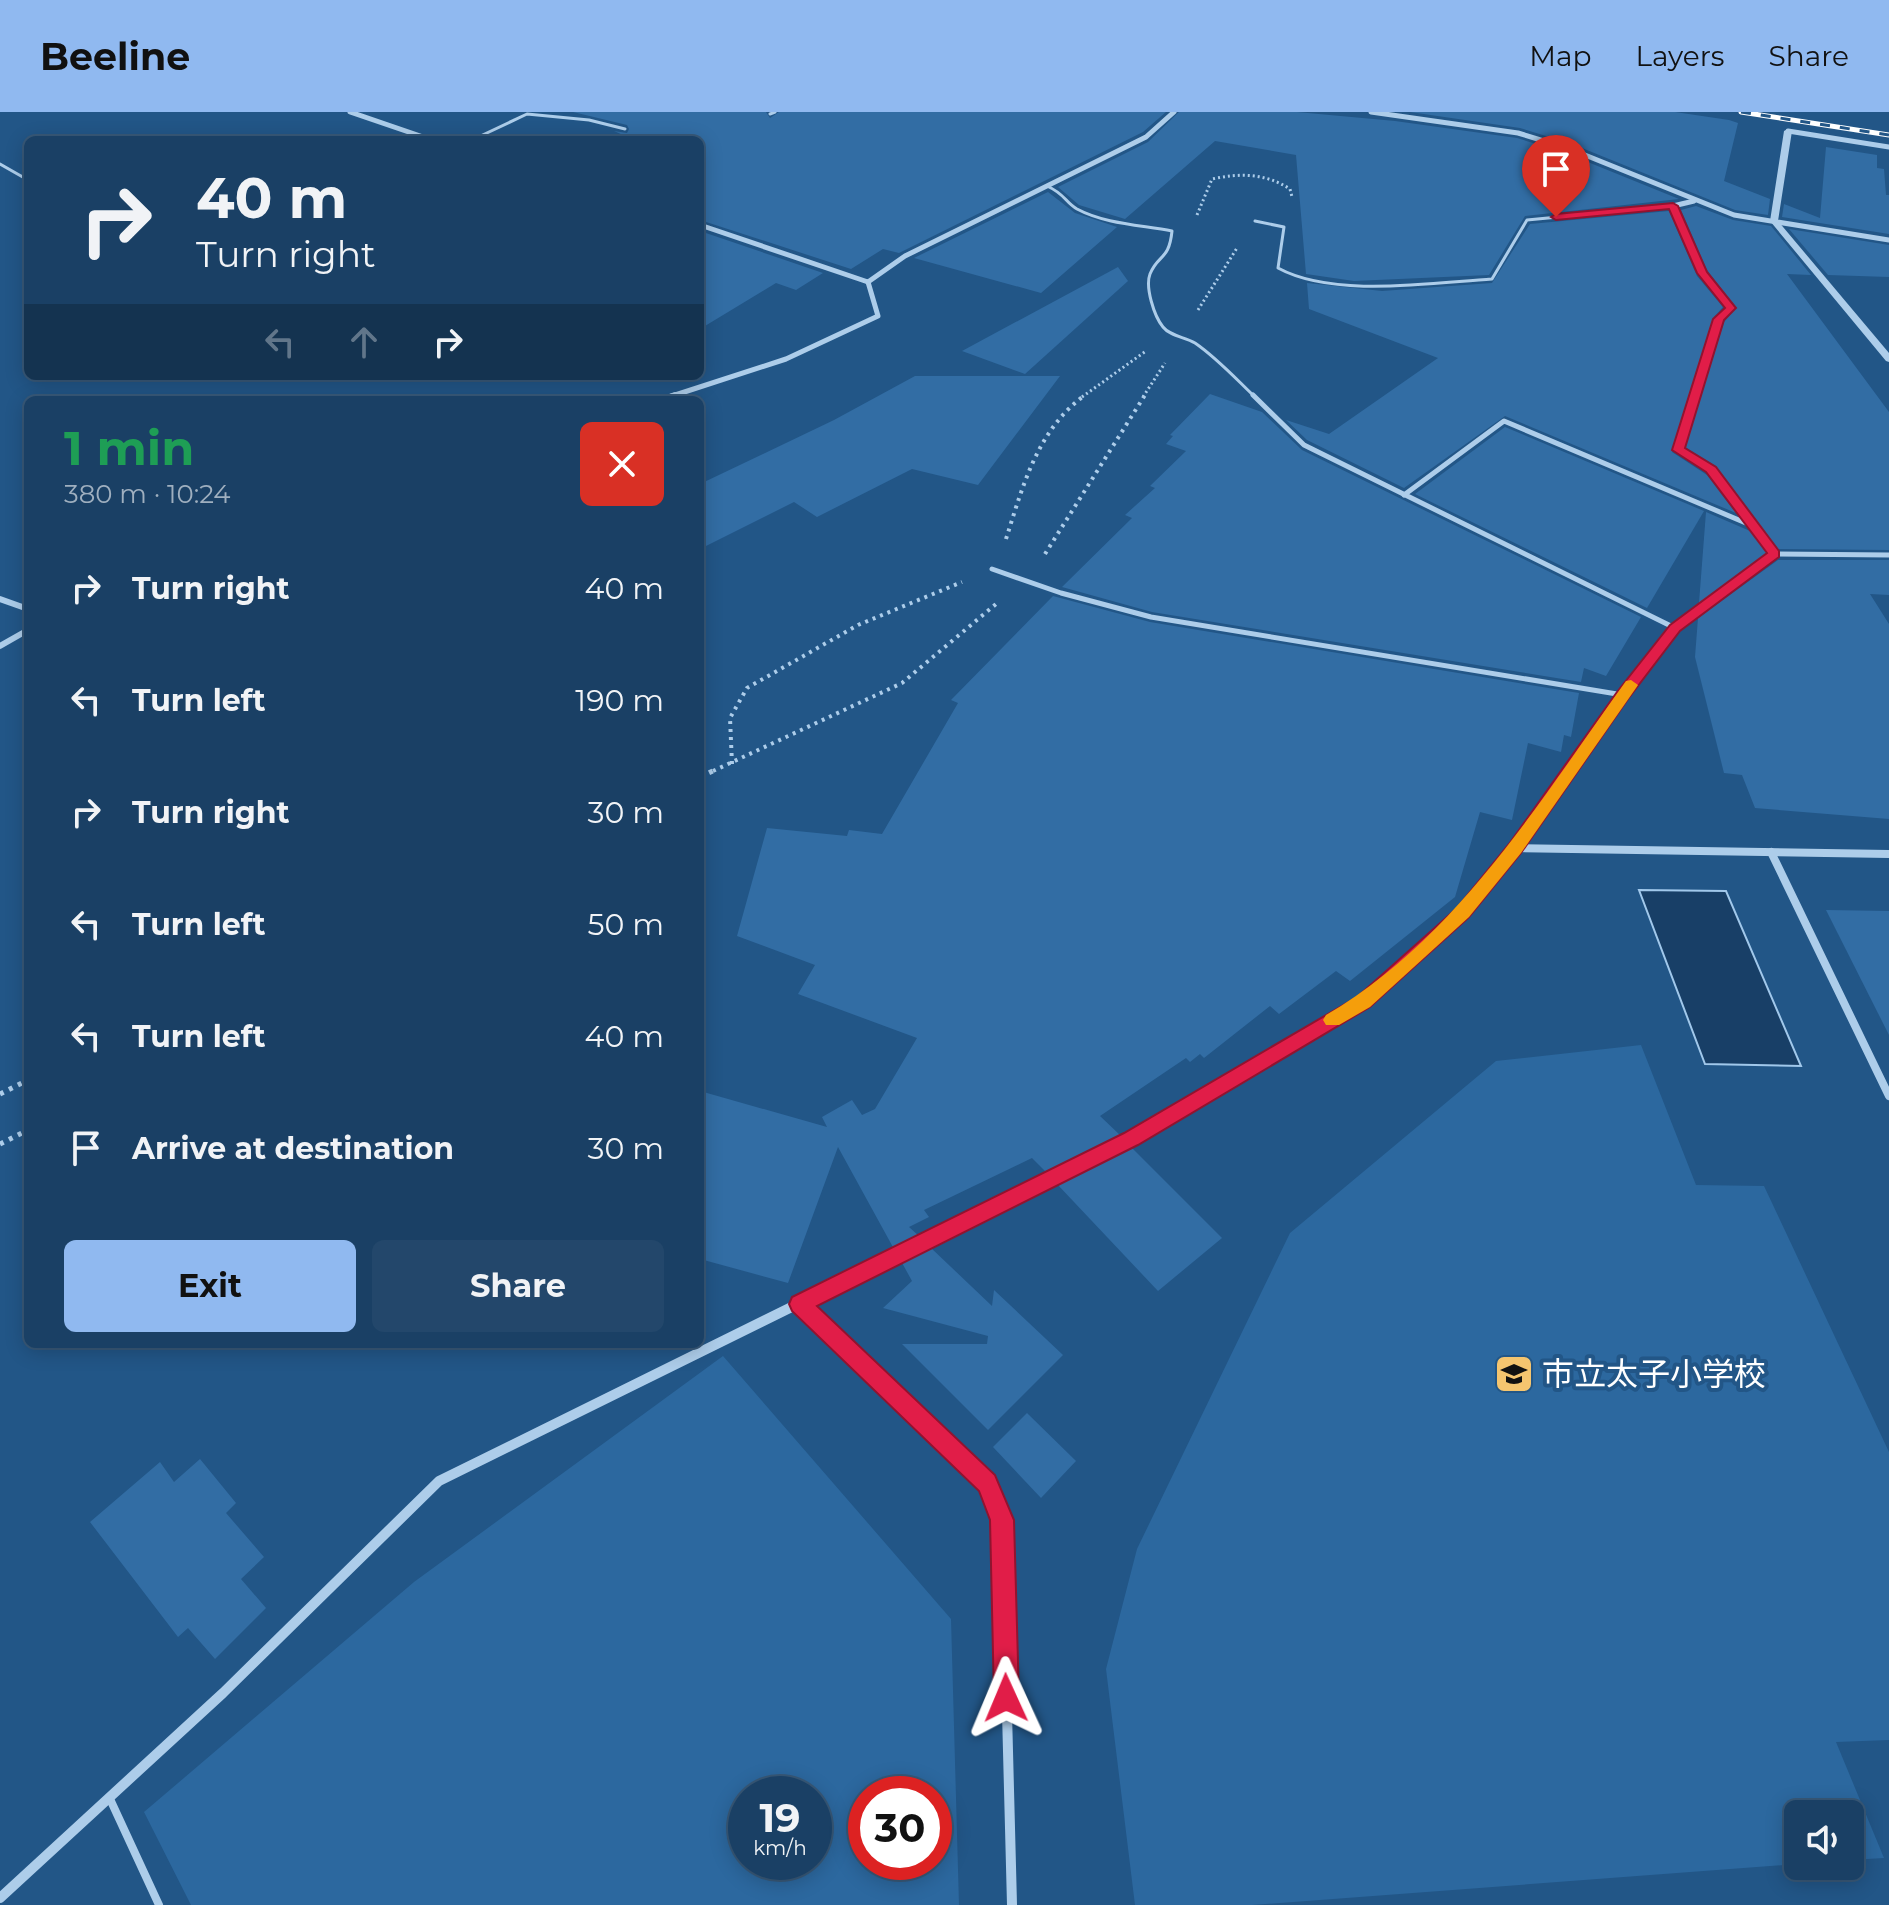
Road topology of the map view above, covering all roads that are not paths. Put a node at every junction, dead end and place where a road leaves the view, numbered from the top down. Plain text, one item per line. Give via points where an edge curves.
1 (350, 112) edge
2 (775, 112) edge
3 (1174, 112) edge
4 (1371, 112) edge
5 (770, 114) dead end
6 (625, 129) dead end
7 (1788, 131) joint
8 (420, 136) edge
9 (480, 136) edge
10 (1889, 147) edge
11 (0, 164) edge
12 (24, 178) edge
13 (1047, 186) junction
14 (1694, 201) junction
15 (1673, 206) junction
16 (1255, 221) road end
17 (1774, 221) junction
18 (704, 226) edge
19 (1889, 240) edge
20 (868, 282) junction
21 (1889, 359) edge
22 (673, 396) edge
23 (1404, 495) junction
24 (1756, 528) junction
25 (1775, 554) junction
26 (1888, 557) edge
27 (992, 569) road end
28 (0, 599) edge
29 (24, 608) edge
30 (1675, 628) junction
31 (24, 632) edge
32 (0, 646) edge
33 (1623, 695) junction
34 (1515, 848) junction
35 (1771, 852) junction
36 (1889, 854) edge
37 (1889, 1096) edge
38 (799, 1304) junction
39 (110, 1799) junction
40 (0, 1898) edge
41 (159, 1905) edge
42 (1012, 1905) edge

1 - 8 street
2 - 5 lane
3 - 13 street via 1146,137
4 - 14 street via 1518,133
6 - 9 lane via 527,114
7 - 10 street
7 - 17 street
11 - 12 lane
13 - 20 street via 905,256
13 - 23 lane via 1096,217 1172,231 1170,249 1150,274 1150,295 1165,330 1210,354 1304,445
14 - 15 street
14 - 17 street
15 - 16 lane via 1527,220 1492,279 1387,283 1285,275 1278,268 1284,227
15 - 24 street via 1702,273 1731,308 1719,319 1678,450 1711,470
17 - 19 street
17 - 21 street
18 - 20 street
20 - 22 street via 878,316 786,359
23 - 24 lane via 1504,421
23 - 30 lane
24 - 25 street
25 - 26 lane
25 - 30 street
27 - 33 lane via 1151,617
28 - 29 street
30 - 33 street
31 - 32 street
33 - 34 street
34 - 35 street
34 - 38 street via 1463,912 1363,1002 1131,1139
35 - 36 street
35 - 37 street
38 - 39 street via 439,1481
38 - 42 street via 987,1483 1002,1520
39 - 40 street
39 - 41 lane

